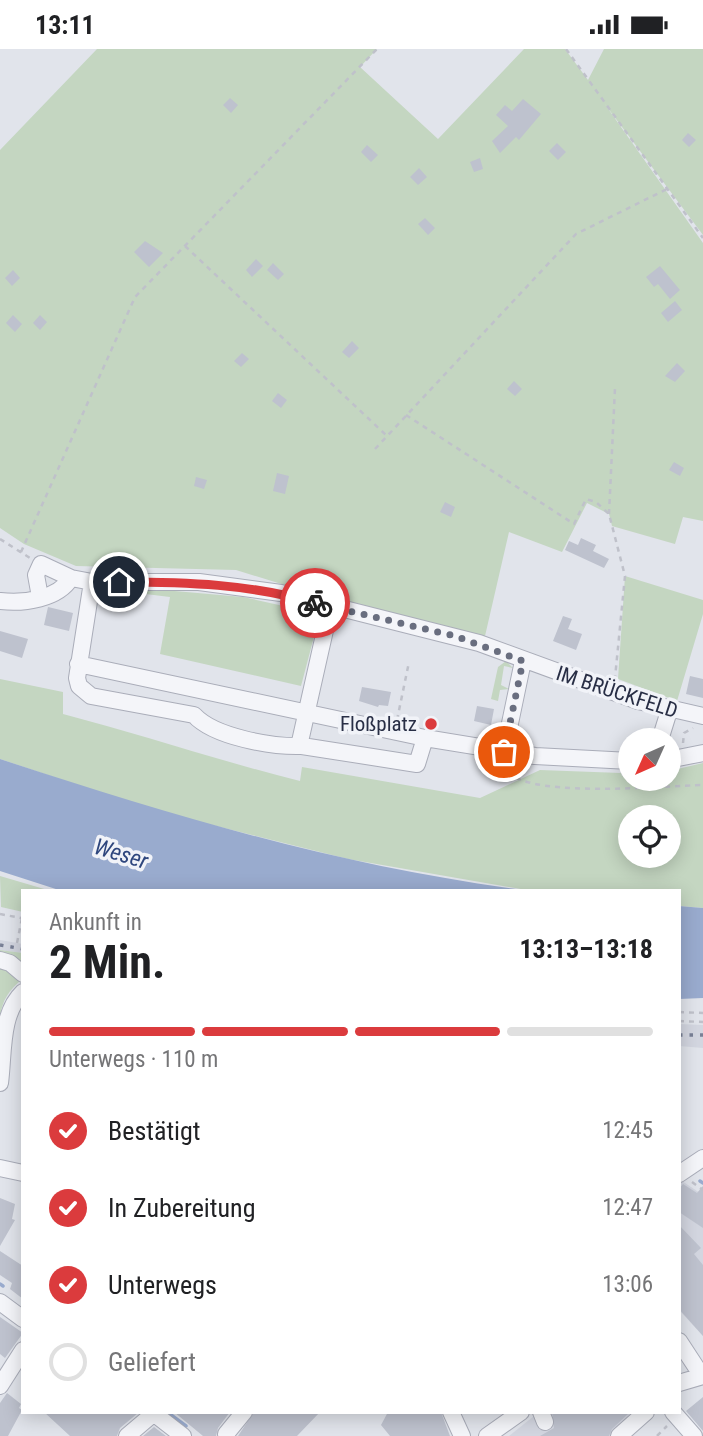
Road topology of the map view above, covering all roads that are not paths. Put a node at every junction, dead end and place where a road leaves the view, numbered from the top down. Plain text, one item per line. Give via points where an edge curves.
1 (71, 578) junction
2 (92, 582) junction
3 (40, 597) junction
4 (0, 601) edge
5 (330, 608) junction
6 (523, 661) junction
7 (78, 664) junction
8 (202, 692) junction
9 (669, 711) junction
10 (306, 712) junction
11 (194, 715) junction
12 (698, 723) edge
13 (664, 728) edge
14 (425, 738) junction
15 (299, 746) junction
16 (698, 749) edge
17 (504, 755) junction
18 (681, 755) edge
19 (618, 761) edge
20 (0, 960) edge
21 (21, 972) edge
22 (21, 993) edge
23 (0, 1083) edge
24 (703, 1158) edge
25 (0, 1168) edge
26 (21, 1173) edge
27 (681, 1173) edge
28 (0, 1302) edge
29 (21, 1318) edge
30 (681, 1344) edge
31 (21, 1353) edge
32 (703, 1376) edge
33 (681, 1382) edge
34 (0, 1386) edge
35 (160, 1414) edge
36 (242, 1414) edge
37 (452, 1414) edge
38 (517, 1414) edge
39 (644, 1414) edge
40 (671, 1418) edge
41 (226, 1434) dead end
42 (127, 1436) edge
43 (183, 1436) edge
44 (462, 1436) edge
45 (487, 1436) edge
46 (619, 1436) edge
47 (694, 1436) edge

1 - 2 street, IM BRÜCKFELD
1 - 3 street via 60,591
1 - 3 street, IM BRÜCKFELD via 41,564 36,575
2 - 5 street, IM BRÜCKFELD via 220,584 281,593
2 - 7 street
3 - 4 street
5 - 6 street, IM BRÜCKFELD via 455,636
5 - 10 street
6 - 9 street, IM BRÜCKFELD
6 - 17 street
7 - 8 street
7 - 11 street via 79,686 91,696
8 - 10 street
8 - 11 street
9 - 12 street, IM BRÜCKFELD
9 - 13 street
10 - 14 street
10 - 15 street
11 - 15 street via 217,732
14 - 15 street via 417,764
14 - 17 street
16 - 18 street
17 - 19 street
20 - 21 street
22 - 23 street via 8,1016
24 - 27 street
25 - 26 street
28 - 29 street
30 - 32 street
31 - 34 street
32 - 33 street
35 - 42 street
35 - 43 street
36 - 41 street
37 - 44 street
38 - 45 street
39 - 46 street
40 - 47 street

